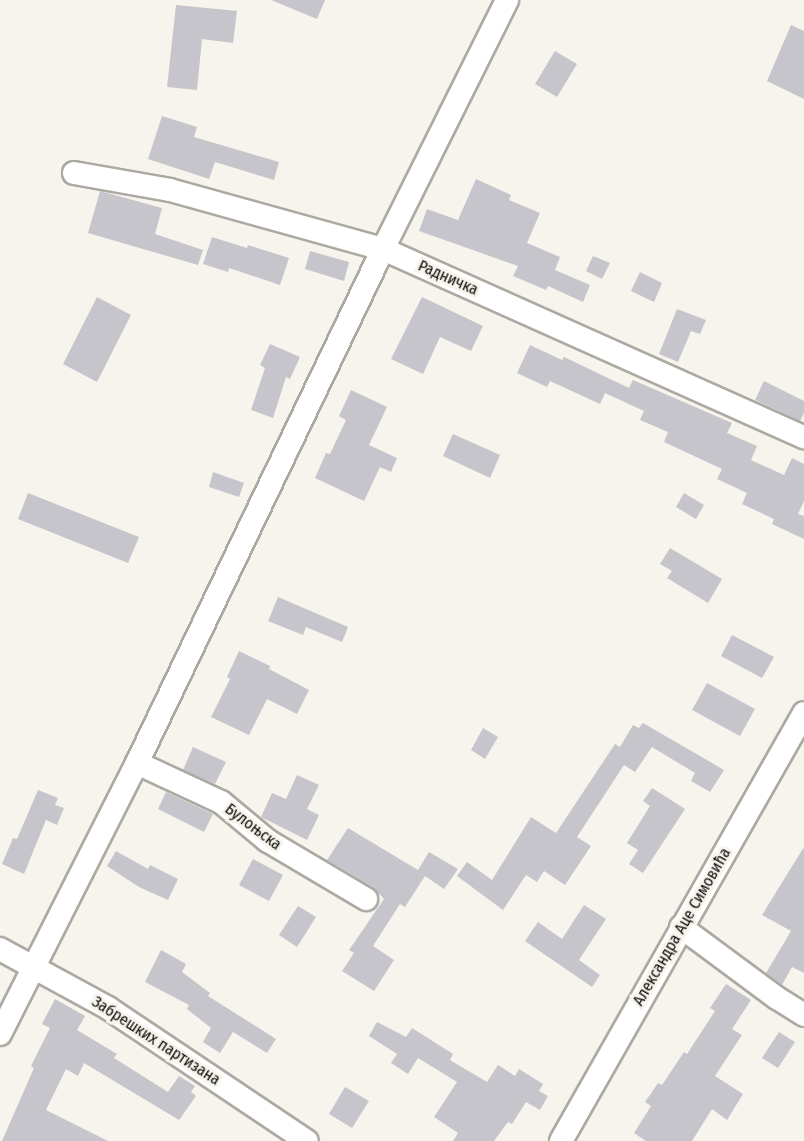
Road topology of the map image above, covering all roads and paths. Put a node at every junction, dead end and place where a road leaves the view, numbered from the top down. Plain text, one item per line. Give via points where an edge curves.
1 (507, 0) edge
2 (74, 173) dead end
3 (383, 249) junction
4 (804, 437) edge
5 (804, 713) edge
6 (137, 762) junction
7 (366, 898) dead end
8 (681, 927) junction
9 (0, 949) edge
10 (33, 966) junction
11 (804, 1015) edge
12 (0, 1034) edge
13 (307, 1141) edge
14 (561, 1141) edge

1 - 3 street
2 - 3 street, Радничка via 170,190
3 - 4 street, Радничка
3 - 6 street
5 - 8 street, Александра Аце Симовића
6 - 7 street, Булоњска via 221,802 268,841
6 - 10 street
8 - 11 street
8 - 14 street, Александра Аце Симовића
9 - 10 street, Забрешких партизана
10 - 12 street
10 - 13 street, Забрешких партизана via 108,1008

